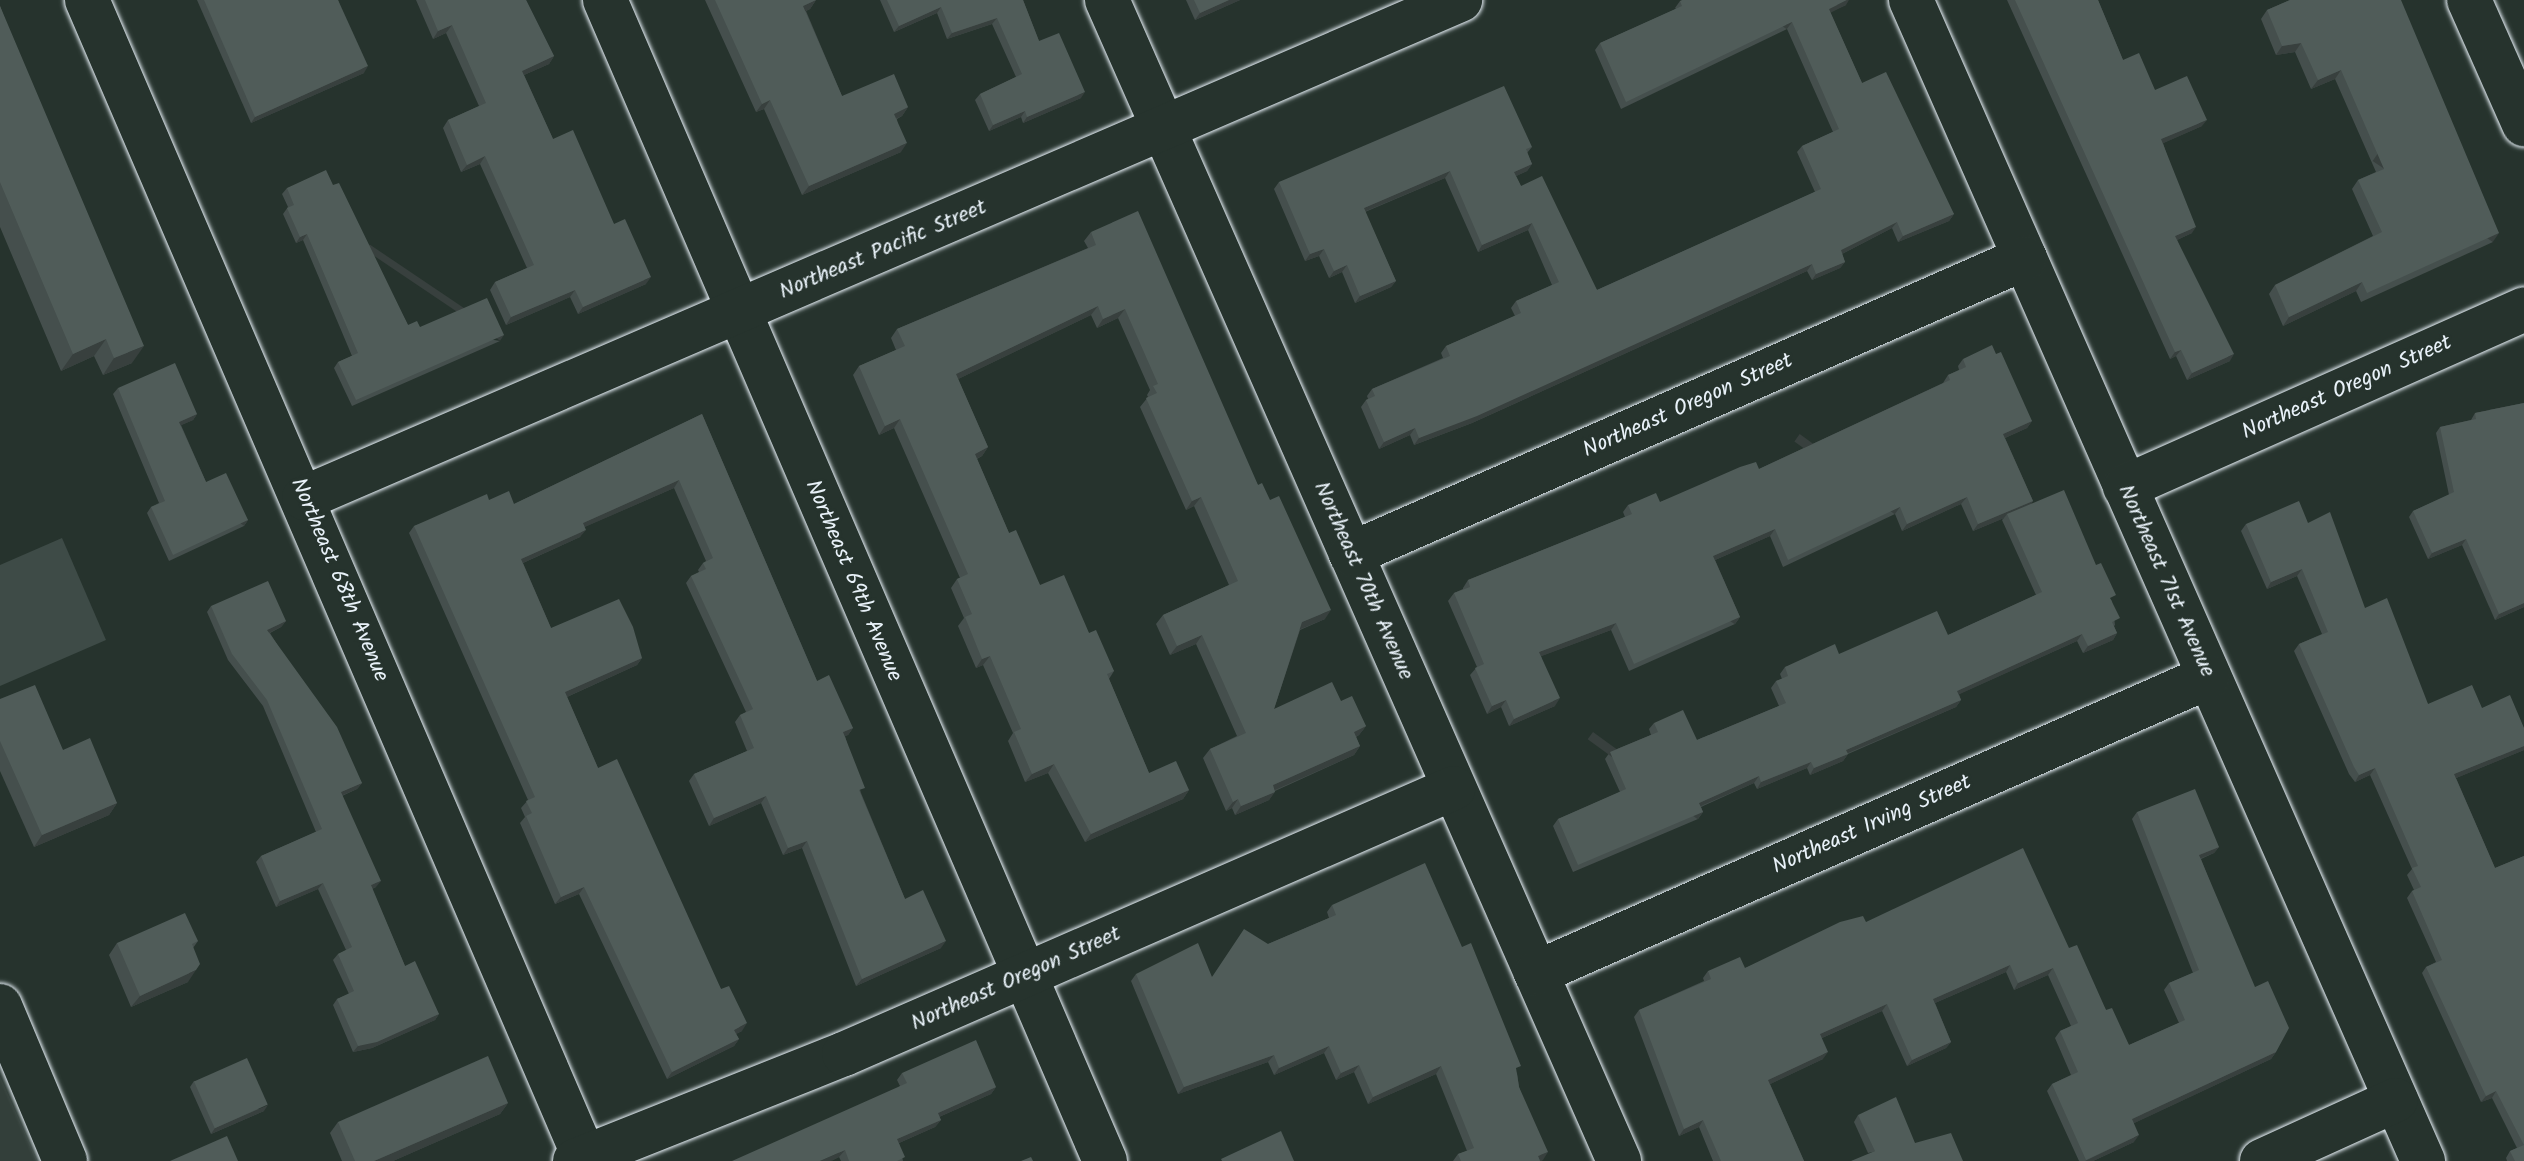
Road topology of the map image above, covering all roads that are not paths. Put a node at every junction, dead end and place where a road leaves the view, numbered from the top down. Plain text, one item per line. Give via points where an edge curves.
1 (87, 0) edge
2 (605, 0) edge
3 (1107, 0) edge
4 (1460, 0) edge
5 (1911, 0) edge
6 (2469, 0) edge
7 (2524, 124) edge
8 (1164, 131) junction
9 (2025, 258) junction
10 (2524, 309) edge
11 (737, 312) junction
12 (2125, 487) junction
13 (304, 498) junction
14 (1351, 554) junction
15 (2208, 677) junction
16 (1454, 788) junction
17 (1536, 973) junction
18 (1024, 975) junction
19 (0, 1008) edge
20 (2396, 1100) junction
21 (582, 1160) edge
22 (65, 1161) edge
23 (1105, 1161) edge
24 (1619, 1161) edge
25 (2262, 1161) edge
26 (2423, 1161) edge

1 - 13 street, Northeast 68th Avenue
2 - 11 street, Northeast 69th Avenue
3 - 8 street, Northeast 70th Avenue
4 - 8 street, Northeast Pacific Street
5 - 9 street, Northeast 71st Avenue
6 - 7 street
8 - 11 street, Northeast Pacific Street
8 - 14 street, Northeast 70th Avenue
9 - 12 street, Northeast 71st Avenue
9 - 14 street, Northeast Oregon Street
10 - 12 street, Northeast Oregon Street
11 - 13 street, Northeast Pacific Street
11 - 18 street, Northeast 69th Avenue
12 - 15 street, Northeast 71st Avenue
13 - 21 street, Northeast 68th Avenue
14 - 16 street, Northeast 70th Avenue
15 - 17 street, Northeast Irving Street
15 - 20 street, Northeast 71st Avenue
16 - 17 street, Northeast 70th Avenue
16 - 18 street, Northeast Oregon Street
17 - 24 street, Northeast 70th Avenue
18 - 21 street, Northeast Oregon Street
18 - 23 street, Northeast 69th Avenue
19 - 22 street
20 - 25 street
20 - 26 street, Northeast 71st Avenue

